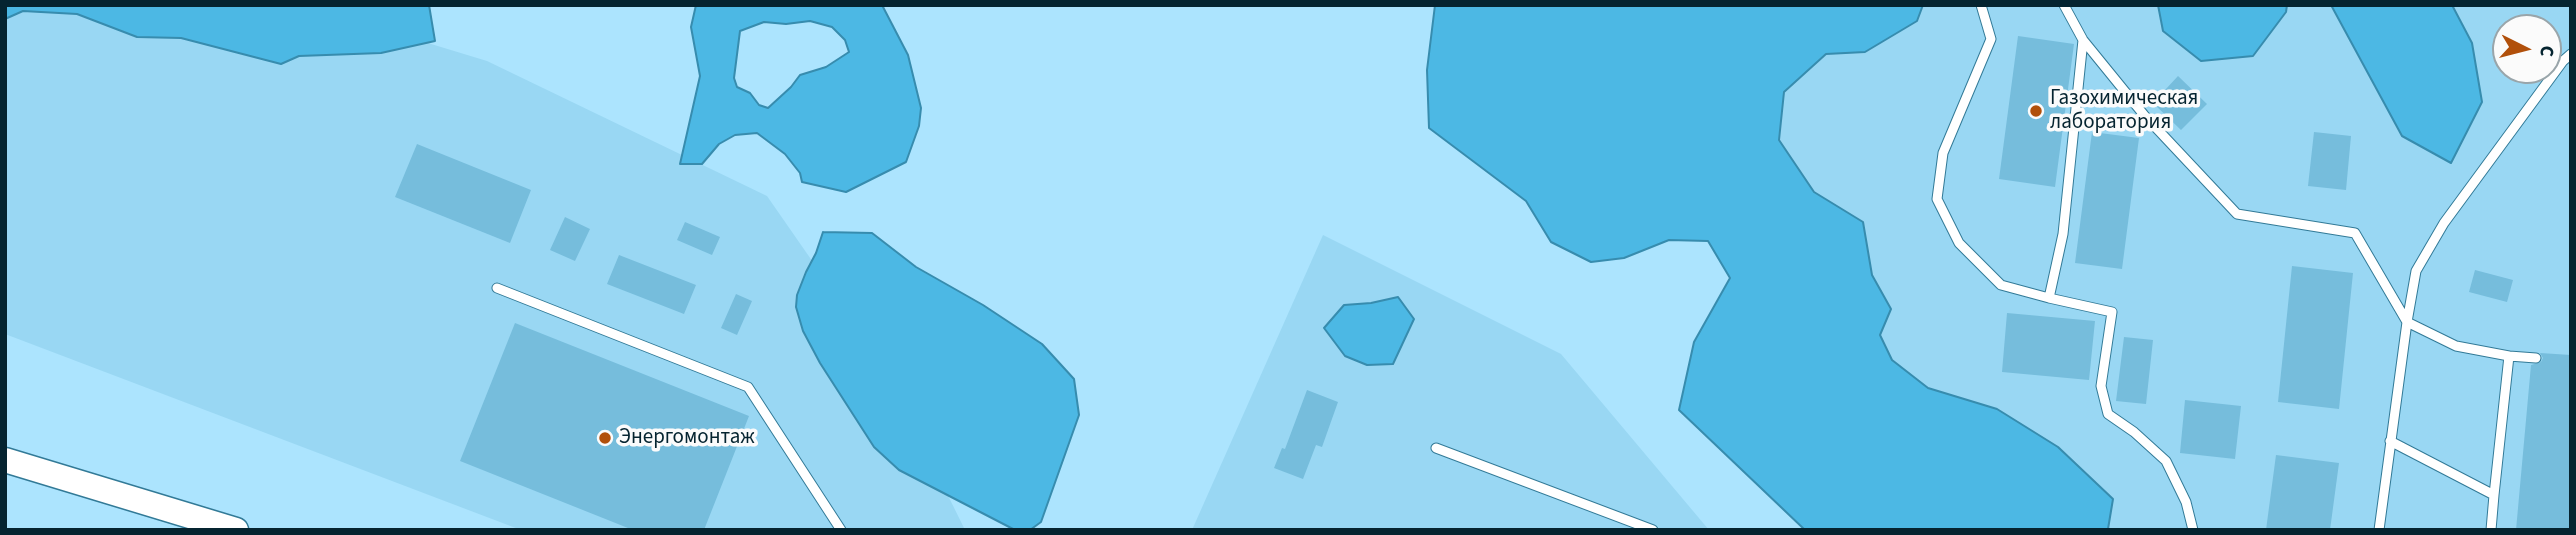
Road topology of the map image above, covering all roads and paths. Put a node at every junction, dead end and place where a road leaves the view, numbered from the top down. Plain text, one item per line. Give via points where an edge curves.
1 (1981, 5) edge
2 (2064, 5) edge
3 (2083, 40) junction
4 (2571, 54) edge
5 (497, 288) dead end
6 (2049, 298) junction
7 (2407, 321) junction
8 (2509, 356) junction
9 (2536, 358) dead end
10 (2390, 441) junction
11 (1436, 448) dead end
12 (5, 460) edge
13 (2494, 495) junction
14 (236, 530) edge
15 (841, 530) edge
16 (1653, 530) edge
17 (2193, 530) edge
18 (2379, 530) edge
19 (2491, 530) edge

1 - 6 lane via 1991,39 1943,153 1937,199 1959,243 2001,285
2 - 3 lane
3 - 6 lane via 2063,234
3 - 7 lane via 2144,115 2238,214 2355,233
4 - 7 lane via 2444,223 2416,271
5 - 15 lane via 748,387
6 - 17 lane via 2112,312 2101,386 2108,414 2166,461 2186,502
7 - 8 lane via 2456,346
7 - 10 lane
8 - 9 lane
8 - 13 lane
10 - 13 lane
10 - 18 lane
11 - 16 lane
12 - 14 main road
13 - 19 lane

